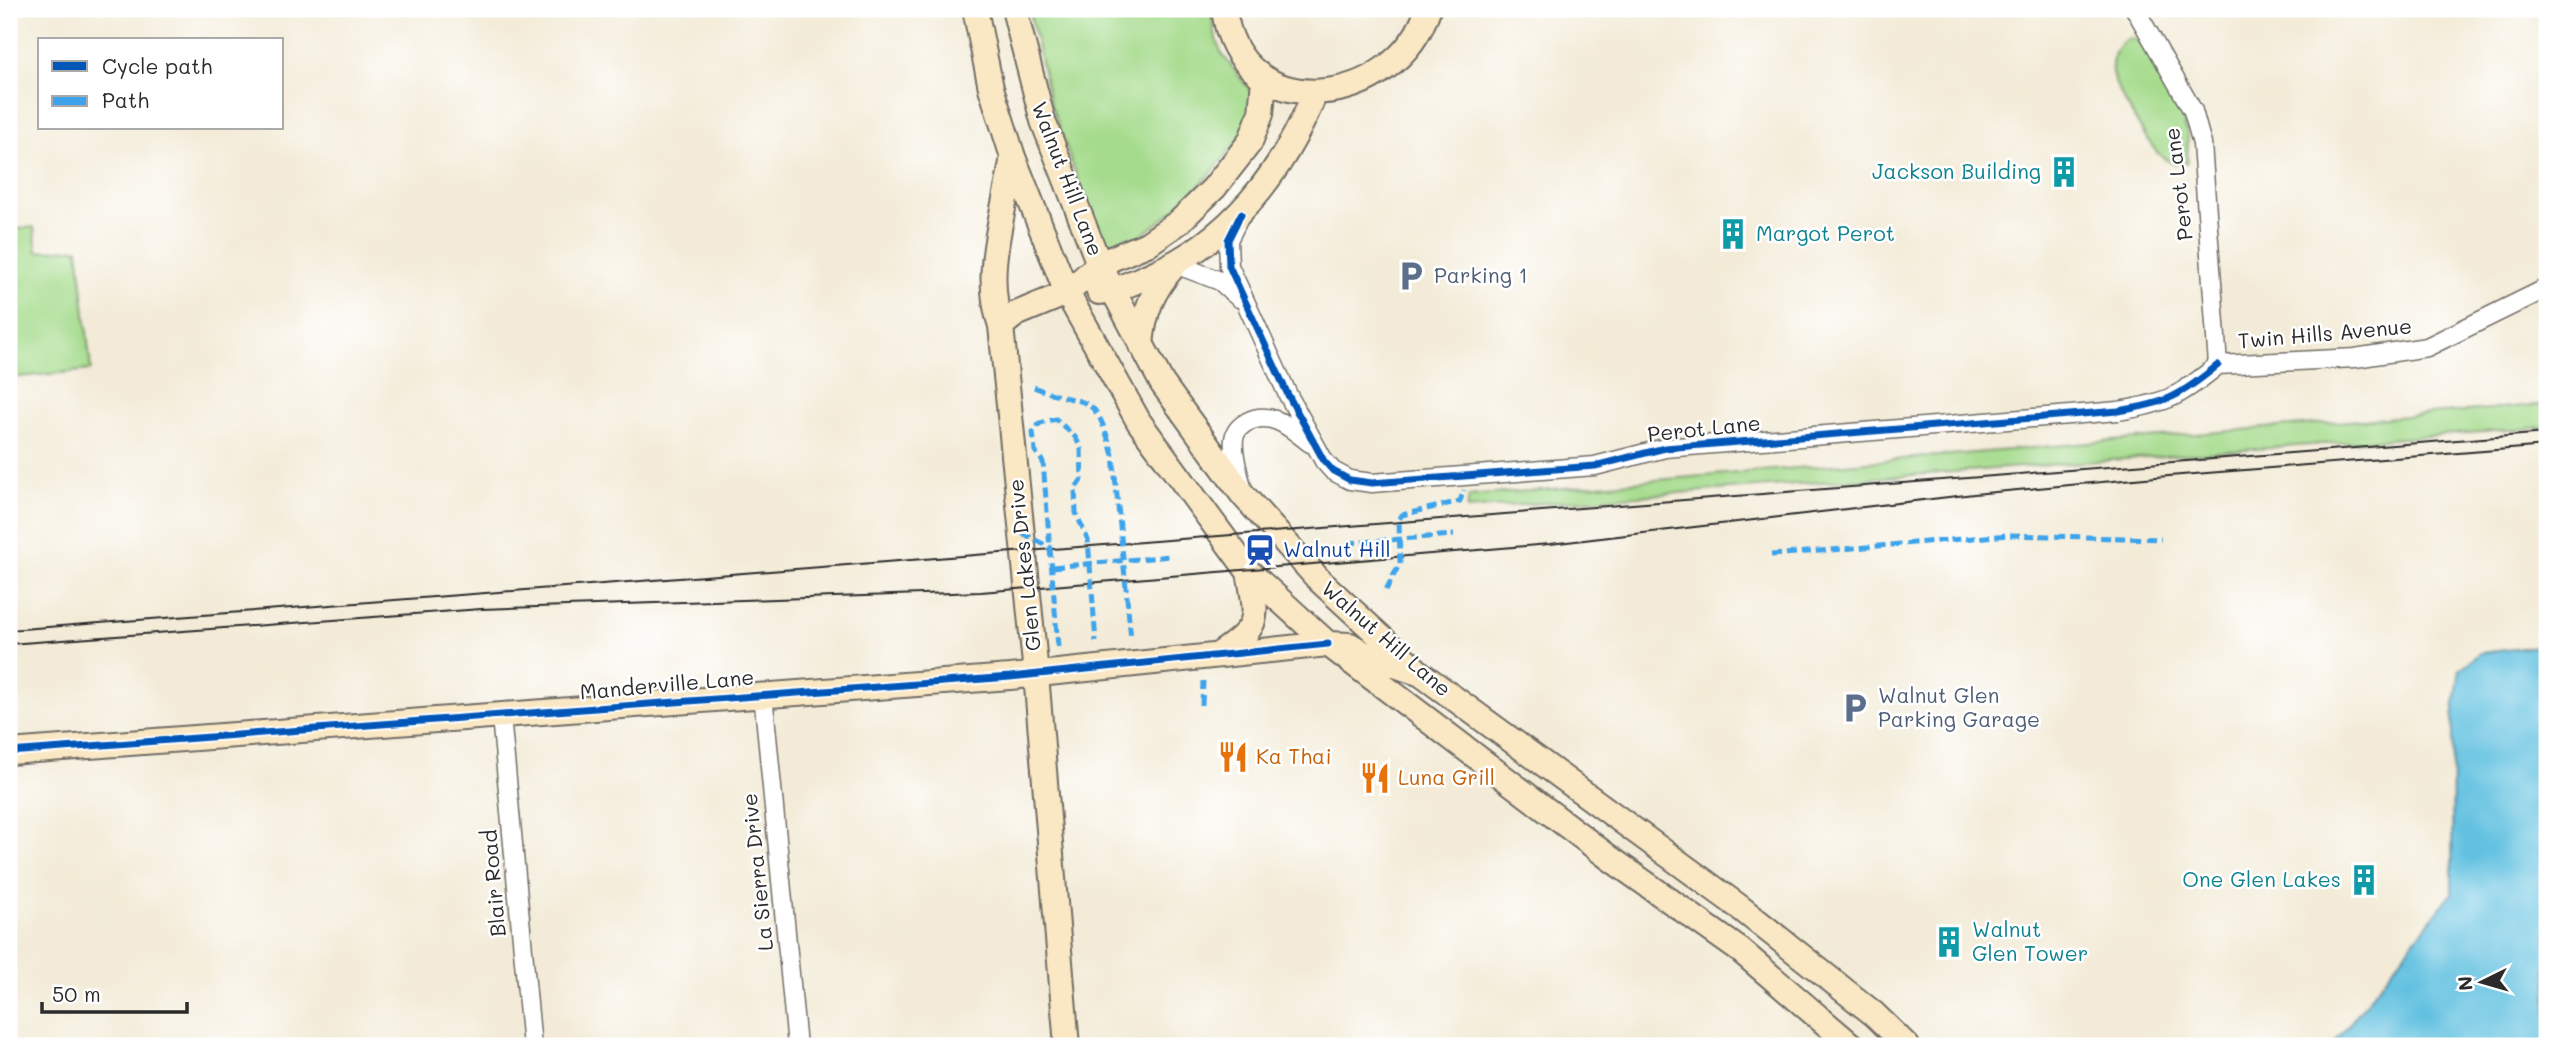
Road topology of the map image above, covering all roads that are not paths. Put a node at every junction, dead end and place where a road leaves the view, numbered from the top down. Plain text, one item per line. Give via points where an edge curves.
1 (975, 9) edge
2 (1014, 9) edge
3 (1224, 9) edge
4 (1428, 9) edge
5 (2136, 9) edge
6 (1264, 79) junction
7 (1315, 93) junction
8 (1013, 157) junction
9 (1241, 214) junction
10 (1099, 264) junction
11 (1175, 264) junction
12 (2547, 288) edge
13 (1113, 291) junction
14 (1067, 293) junction
15 (1245, 303) junction
16 (998, 318) junction
17 (1141, 345) junction
18 (2218, 365) junction
19 (1316, 447) junction
20 (1243, 495) junction
21 (1248, 572) junction
22 (1328, 644) junction
23 (1217, 656) junction
24 (1036, 674) junction
25 (1421, 674) junction
26 (763, 694) junction
27 (501, 716) junction
28 (9, 752) edge
29 (1634, 831) junction
30 (1611, 859) junction
31 (532, 1046) edge
32 (797, 1046) edge
33 (1067, 1046) edge
34 (1852, 1046) edge
35 (1907, 1046) edge

1 - 8 main road, Walnut Hill Lane via 991,88
2 - 10 main road, Walnut Hill Lane via 1043,121
3 - 6 main road via 1233,44
4 - 7 main road via 1414,40 1397,59 1359,83
5 - 18 street, Perot Lane via 2193,111 2202,145
6 - 7 main road via 1287,89
6 - 10 main road via 1257,127 1214,188 1162,235
7 - 9 main road via 1282,163
8 - 14 main road, Walnut Hill Lane
8 - 16 main road, Glen Lakes Drive via 992,272
9 - 11 main road
9 - 15 street, Perot Lane via 1226,250
10 - 13 main road, Walnut Hill Lane
10 - 14 main road
11 - 13 main road
11 - 15 street via 1220,281
11 - 17 main road via 1148,304
12 - 18 street, Twin Hills Avenue via 2427,347 2355,358
13 - 14 main road
13 - 17 main road, Walnut Hill Lane
14 - 16 main road
14 - 21 main road, Walnut Hill Lane via 1139,422
15 - 19 street, Perot Lane
16 - 24 main road, Glen Lakes Drive
17 - 20 main road, Walnut Hill Lane via 1162,383
18 - 19 street, Perot Lane via 2181,395 2158,405 1665,448 1595,466 1372,483 1350,480 1333,471
19 - 20 street via 1272,418 1246,422 1234,439
20 - 25 main road, Walnut Hill Lane via 1320,582
21 - 22 main road, Walnut Hill Lane
21 - 23 main road via 1255,618 1246,636
22 - 23 main road, Manderville Lane
22 - 25 main road via 1350,645
22 - 30 main road, Walnut Hill Lane
23 - 24 main road, Manderville Lane
24 - 26 main road, Manderville Lane
24 - 33 main road, Glen Lakes Drive
25 - 29 main road, Walnut Hill Lane
26 - 27 main road, Manderville Lane
26 - 32 street, La Sierra Drive
27 - 28 main road, Manderville Lane
27 - 31 street, Blair Road
29 - 30 main road
29 - 35 main road, Walnut Hill Lane via 1780,939
30 - 34 main road, Walnut Hill Lane via 1741,951

